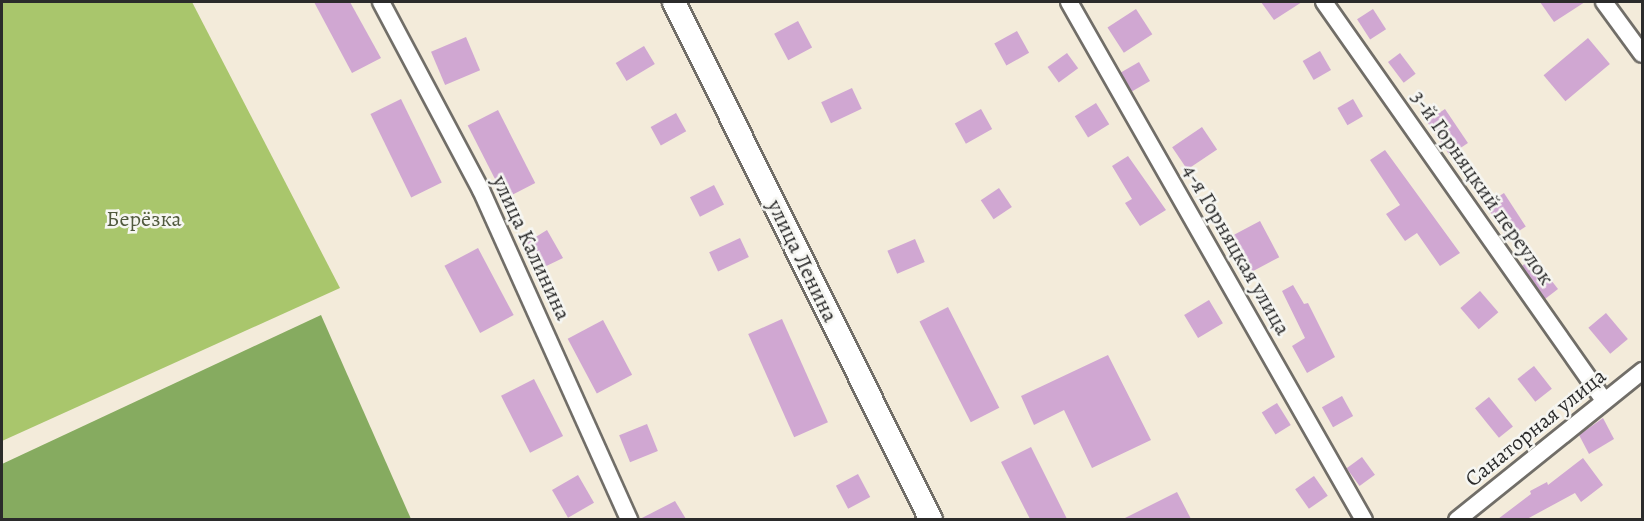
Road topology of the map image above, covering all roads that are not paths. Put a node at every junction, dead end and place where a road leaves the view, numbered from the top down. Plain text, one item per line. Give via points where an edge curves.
1 (381, 2) edge
2 (674, 2) edge
3 (1070, 2) edge
4 (1324, 2) edge
5 (1604, 2) edge
6 (1642, 54) edge
7 (1642, 371) edge
8 (1604, 401) junction
9 (629, 519) edge
10 (931, 519) edge
11 (1364, 519) edge
12 (1457, 519) edge

1 - 9 street, улица Калинина via 481,189
2 - 10 main road, улица Ленина
3 - 11 street, 4-я Горняцкая улица
4 - 8 street, 3-й Горняцкий переулок
5 - 6 street
7 - 8 street, Санаторная улица
8 - 12 street, Санаторная улица

